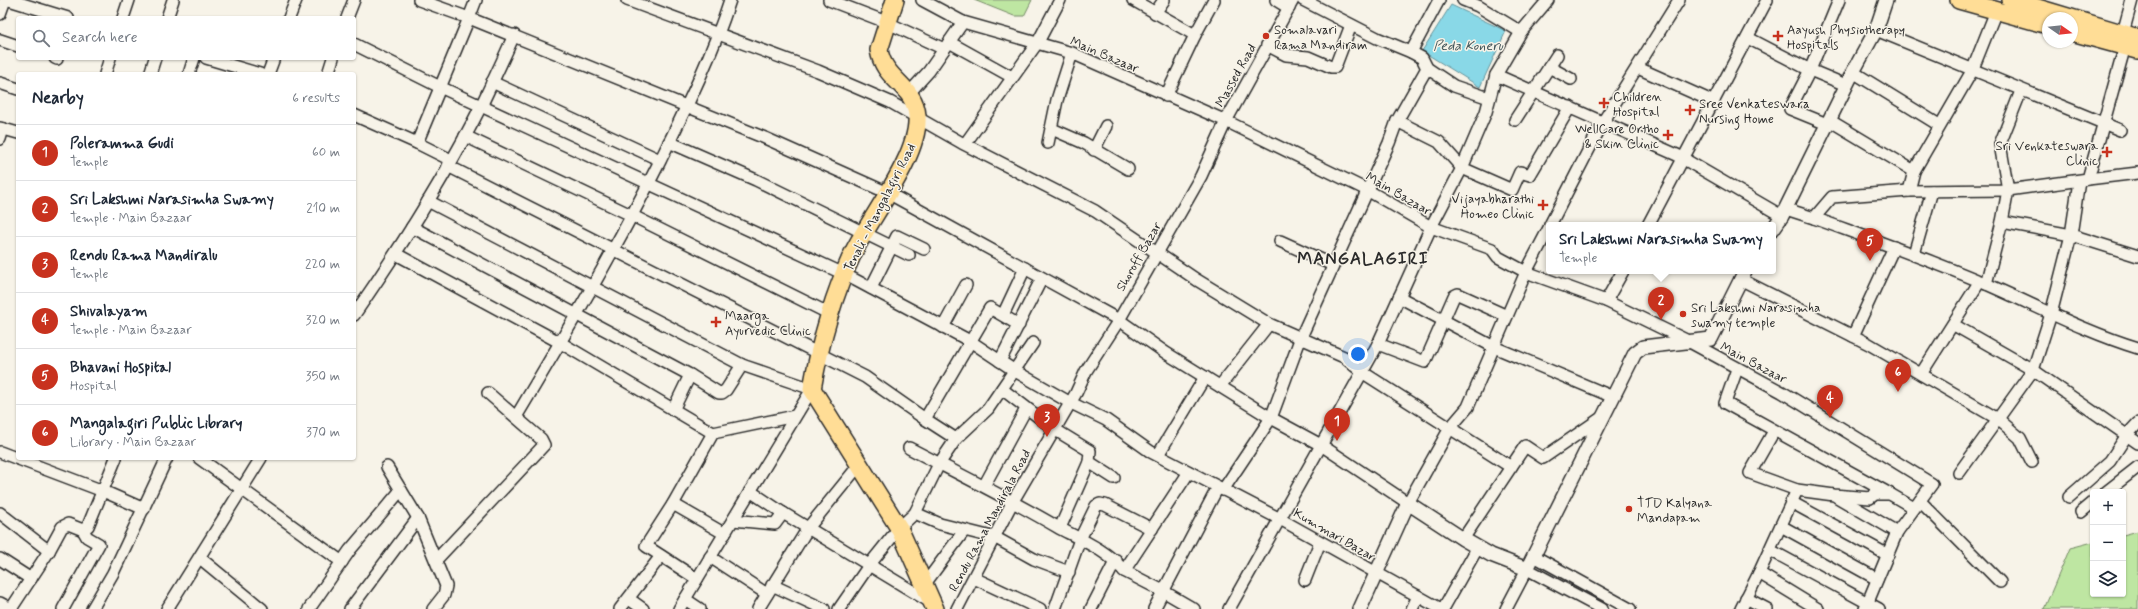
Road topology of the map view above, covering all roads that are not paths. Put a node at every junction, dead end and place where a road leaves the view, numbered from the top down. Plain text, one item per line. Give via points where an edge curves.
1 (5, 0) edge
2 (9, 0) edge
3 (129, 0) edge
4 (173, 0) edge
5 (296, 0) edge
6 (354, 0) edge
7 (419, 0) edge
8 (476, 0) edge
9 (627, 0) edge
10 (730, 0) edge
11 (829, 0) edge
12 (895, 0) edge
13 (922, 0) edge
14 (1060, 0) edge
15 (1133, 0) edge
16 (1164, 0) edge
17 (1214, 0) edge
18 (1276, 0) edge
19 (1303, 0) edge
20 (1439, 0) edge
21 (1463, 0) edge
22 (1548, 0) edge
23 (1680, 0) edge
24 (1767, 0) edge
25 (1839, 0) edge
26 (1886, 0) edge
27 (1959, 0) edge
28 (2132, 0) edge
29 (2018, 1) edge
30 (1291, 4) edge
31 (1996, 11) junction
32 (1156, 13) junction
33 (0, 14) edge
34 (61, 16) edge
35 (124, 16) edge
36 (168, 16) edge
37 (290, 16) edge
38 (348, 16) edge
39 (468, 18) junction
40 (886, 22) junction
41 (963, 22) junction
42 (2042, 23) edge
43 (1351, 25) junction
44 (1876, 30) junction
45 (1521, 32) junction
46 (2078, 33) edge
47 (719, 34) junction
48 (514, 35) junction
49 (1195, 35) junction
50 (1748, 38) junction
51 (0, 40) edge
52 (1038, 42) junction
53 (2131, 42) edge
54 (16, 45) edge
55 (356, 45) edge
56 (946, 45) junction
57 (1267, 45) junction
58 (1411, 52) junction
59 (1072, 53) junction
60 (1557, 55) dead end
61 (109, 60) edge
62 (154, 60) edge
63 (193, 60) edge
64 (213, 60) edge
65 (273, 60) edge
66 (332, 60) edge
67 (1549, 67) junction
68 (1426, 68) junction
69 (1638, 68) junction
70 (1810, 70) junction
71 (1972, 70) junction
72 (106, 72) edge
73 (151, 72) edge
74 (190, 72) edge
75 (253, 72) edge
76 (269, 72) edge
77 (329, 72) edge
78 (1853, 72) junction
79 (1496, 75) junction
80 (1012, 77) junction
81 (1571, 80) dead end
82 (492, 82) junction
83 (0, 83) edge
84 (1846, 84) junction
85 (440, 87) junction
86 (16, 88) edge
87 (1533, 91) junction
88 (2021, 91) junction
89 (910, 92) junction
90 (1166, 96) junction
91 (1489, 98) junction
92 (1714, 102) junction
93 (482, 105) junction
94 (687, 106) junction
95 (1570, 108) junction
96 (356, 115) edge
97 (917, 117) junction
98 (1515, 120) dead end
99 (1226, 121) junction
100 (1397, 121) junction
101 (1603, 122) junction
102 (1828, 122) junction
103 (2103, 124) junction
104 (1939, 125) junction
105 (1106, 126) dead end
106 (1052, 129) junction
107 (2120, 130) dead end
108 (1, 132) edge
109 (16, 133) edge
110 (464, 136) junction
111 (669, 142) junction
112 (1048, 143) dead end
113 (417, 144) junction
114 (965, 144) junction
115 (1094, 150) junction
116 (1684, 159) junction
117 (660, 160) junction
118 (450, 163) junction
119 (1462, 168) junction
120 (1128, 169) dead end
121 (1914, 171) junction
122 (2138, 173) edge
123 (2084, 180) junction
124 (649, 183) junction
125 (1367, 190) junction
126 (2008, 190) junction
127 (1910, 191) junction
128 (1932, 191) junction
129 (888, 193) junction
130 (428, 201) junction
131 (1784, 212) junction
132 (631, 215) junction
133 (1814, 218) junction
134 (1552, 222) edge
135 (1650, 222) edge
136 (2002, 222) junction
137 (1776, 224) edge
138 (1431, 227) junction
139 (412, 228) junction
140 (864, 232) junction
141 (1546, 234) edge
142 (2071, 235) junction
143 (1280, 242) dead end
144 (891, 247) junction
145 (1894, 247) junction
146 (924, 249) dead end
147 (612, 250) junction
148 (1158, 253) junction
149 (396, 254) junction
150 (909, 254) dead end
151 (1914, 254) junction
152 (2138, 256) edge
153 (1333, 265) junction
154 (1026, 268) junction
155 (1526, 272) junction
156 (844, 274) junction
157 (1621, 274) edge
158 (1742, 275) edge
159 (1042, 278) junction
160 (1983, 282) junction
161 (966, 285) dead end
162 (592, 287) junction
163 (871, 288) junction
164 (1399, 298) junction
165 (1606, 301) junction
166 (356, 312) edge
167 (830, 314) junction
168 (2052, 314) junction
169 (1003, 315) junction
170 (577, 316) junction
171 (1507, 316) junction
172 (1119, 320) junction
173 (1443, 320) junction
174 (1269, 324) junction
175 (1019, 325) junction
176 (1954, 325) junction
177 (943, 327) junction
178 (1853, 336) junction
179 (1301, 337) junction
180 (970, 341) junction
181 (1688, 341) junction
182 (561, 342) junction
183 (1033, 344) dead end
184 (1378, 344) junction
185 (1494, 347) junction
186 (2138, 348) edge
187 (818, 353) junction
188 (1000, 361) junction
189 (742, 365) junction
190 (1737, 369) junction
191 (2033, 370) junction
192 (1015, 371) junction
193 (1362, 372) junction
194 (1921, 374) junction
195 (690, 375) junction
196 (1205, 377) junction
197 (1220, 386) junction
198 (812, 389) junction
199 (1002, 389) junction
200 (488, 393) dead end
201 (1613, 397) junction
202 (1069, 402) junction
203 (1026, 409) junction
204 (673, 410) junction
205 (795, 416) junction
206 (1604, 416) junction
207 (516, 417) junction
208 (1271, 418) junction
209 (925, 419) junction
210 (1998, 419) junction
211 (2138, 423) edge
212 (1450, 428) junction
213 (1054, 429) junction
214 (1774, 431) junction
215 (713, 433) junction
216 (2127, 435) junction
217 (956, 439) junction
218 (2138, 443) edge
219 (1321, 445) junction
220 (909, 448) dead end
221 (0, 452) edge
222 (1158, 455) junction
223 (16, 458) edge
224 (21, 460) edge
225 (114, 460) edge
226 (166, 460) edge
227 (202, 460) edge
228 (260, 460) edge
229 (1089, 462) junction
230 (2032, 462) dead end
231 (860, 464) junction
232 (939, 464) junction
233 (387, 467) dead end
234 (1511, 467) junction
235 (2138, 467) edge
236 (1189, 472) junction
237 (1959, 474) dead end
238 (1114, 478) dead end
239 (984, 486) junction
240 (1221, 489) junction
241 (2110, 489) edge
242 (243, 490) junction
243 (401, 490) junction
244 (1797, 490) junction
245 (103, 491) junction
246 (750, 491) junction
247 (1890, 494) junction
248 (1834, 496) junction
249 (2069, 497) dead end
250 (1013, 501) junction
251 (1792, 502) junction
252 (1408, 503) junction
253 (673, 504) junction
254 (2090, 504) edge
255 (1917, 505) junction
256 (144, 509) junction
257 (2081, 512) dead end
258 (0, 513) edge
259 (783, 513) junction
260 (915, 513) junction
261 (418, 518) junction
262 (1280, 519) junction
263 (733, 520) junction
264 (1781, 526) junction
265 (808, 528) junction
266 (899, 528) junction
267 (1060, 528) junction
268 (1152, 529) junction
269 (83, 530) junction
270 (964, 531) junction
271 (1898, 532) junction
272 (725, 534) junction
273 (996, 538) junction
274 (1080, 539) junction
275 (1463, 539) junction
276 (1320, 542) junction
277 (1478, 547) junction
278 (1770, 550) junction
279 (49, 551) junction
280 (1888, 555) junction
281 (662, 556) junction
282 (1534, 556) junction
283 (710, 557) junction
284 (200, 558) junction
285 (0, 559) edge
286 (436, 560) junction
287 (1116, 560) junction
288 (342, 562) junction
289 (870, 564) junction
290 (1527, 569) junction
291 (1124, 571) junction
292 (1069, 572) junction
293 (1759, 573) junction
294 (1377, 574) junction
295 (974, 578) junction
296 (31, 579) junction
297 (697, 579) junction
298 (1305, 580) dead end
299 (1877, 580) junction
300 (2000, 582) dead end
301 (924, 585) junction
302 (1163, 590) junction
303 (1418, 596) junction
304 (1746, 598) junction
305 (629, 599) junction
306 (685, 599) junction
307 (766, 600) edge
308 (0, 603) edge
309 (934, 606) edge
310 (1866, 606) edge
311 (1438, 608) edge
312 (11, 609) edge
313 (62, 609) edge
314 (92, 609) edge
315 (167, 609) edge
316 (262, 609) edge
317 (309, 609) edge
318 (350, 609) edge
319 (433, 609) edge
320 (620, 609) edge
321 (643, 609) edge
322 (679, 609) edge
323 (700, 609) edge
324 (824, 609) edge
325 (839, 609) edge
326 (958, 609) edge
327 (1040, 609) edge
328 (1055, 609) edge
329 (1091, 609) edge
330 (1154, 609) edge
331 (1194, 609) edge
332 (1229, 609) edge
333 (1360, 609) edge
334 (1412, 609) edge
335 (1506, 609) edge
336 (1602, 609) edge
337 (1630, 609) edge
338 (1740, 609) edge
339 (1767, 609) edge
340 (1818, 609) edge
341 (1880, 609) edge

1 - 33 street
2 - 34 street
3 - 35 street
4 - 36 street
5 - 37 street
6 - 38 street
7 - 39 street
8 - 39 street
9 - 47 street
10 - 47 street
11 - 40 street
12 - 40 main road, Tenali - Mangalagiri Road
13 - 41 street, Main Bazaar
14 - 52 street
15 - 32 street
16 - 32 street
17 - 49 street
18 - 30 street
19 - 43 street
20 - 58 street
21 - 45 street
22 - 45 street
23 - 69 street
24 - 50 street
25 - 70 street
26 - 44 street
27 - 31 main road
28 - 53 street
29 - 53 main road
30 - 57 street, Massed Road
31 - 42 main road
31 - 71 street
32 - 49 street
39 - 48 street
39 - 85 street
40 - 56 street
40 - 89 main road, Tenali - Mangalagiri Road via 879,50 880,57 889,73
41 - 52 street, Main Bazaar
41 - 56 street
43 - 57 street via 1335,67 1308,57 1286,55
43 - 58 street
44 - 71 street
44 - 78 street
45 - 79 street
46 - 53 main road
47 - 94 street
47 - 97 street via 832,76
48 - 82 street
48 - 94 street
49 - 90 street
50 - 70 street
50 - 92 street
51 - 54 street
52 - 59 street, Main Bazaar
52 - 80 street
53 - 103 street
55 - 85 street, Kummari Bazar
56 - 80 street
56 - 89 street via 929,72
57 - 99 street, Massed Road
58 - 68 street via 1422,58
59 - 90 street, Main Bazaar
59 - 106 street via 1057,100
60 - 67 street
61 - 72 street
62 - 73 street
63 - 74 street
64 - 75 street
65 - 76 street
66 - 77 street
67 - 81 street
67 - 87 street
68 - 91 street via 1454,86
68 - 100 street
69 - 92 street
69 - 101 street
70 - 84 street
70 - 102 street via 1790,109
71 - 88 street
71 - 104 street
78 - 84 street
78 - 104 street
79 - 87 street
79 - 91 street
80 - 114 street
82 - 93 street
82 - 117 street
83 - 86 street
84 - 102 street
85 - 93 street, Kummari Bazar
85 - 113 street
87 - 95 street
87 - 98 street
88 - 103 street
88 - 126 street via 2000,144
89 - 97 main road, Tenali - Mangalagiri Road via 915,102
90 - 99 street, Main Bazaar
91 - 119 street via 1486,112
92 - 116 street
93 - 110 street
93 - 124 street, Kummari Bazar
94 - 111 street
94 - 129 street
95 - 101 street
95 - 119 street via 1530,175 1520,172 1512,190
96 - 113 street
97 - 114 street
97 - 129 main road, Tenali - Mangalagiri Road via 916,135
99 - 125 street, Main Bazaar
99 - 148 street, Shoroff Bazar via 1201,176
100 - 119 street via 1439,142
100 - 125 street
101 - 116 street
101 - 134 street
102 - 121 street
102 - 131 street
103 - 107 street
103 - 123 street
104 - 121 street
105 - 115 street
106 - 112 street
106 - 115 street
108 - 109 street
110 - 118 street
110 - 132 street
111 - 117 street
111 - 140 street
113 - 118 street
114 - 148 street via 1095,210
115 - 120 street
116 - 131 street
116 - 135 street
117 - 124 street
118 - 130 street
118 - 147 street
119 - 138 street
121 - 127 street
122 - 123 street
123 - 126 street
123 - 142 street
124 - 132 street
124 - 156 street, Kummari Bazar
125 - 138 street, Main Bazaar
125 - 153 street
126 - 128 street
126 - 136 street
127 - 128 street
127 - 133 street via 1832,197
128 - 151 street
129 - 140 main road, Tenali - Mangalagiri Road
129 - 154 street
130 - 139 street
130 - 162 street
131 - 133 street
131 - 137 street
132 - 147 street
132 - 167 street
133 - 145 street
136 - 142 street
136 - 160 street
138 - 155 street, Main Bazaar via 1492,249 1498,257
138 - 164 street
139 - 149 street
139 - 170 street
140 - 144 street
140 - 156 main road, Tenali - Mangalagiri Road
141 - 155 street
142 - 152 street
142 - 168 street
143 - 153 street
144 - 146 street via 897,236
144 - 150 street
144 - 163 street
145 - 151 street
145 - 178 street
147 - 162 street
147 - 187 street
148 - 172 street, Shoroff Bazar
148 - 174 street
149 - 166 street
149 - 182 street
151 - 160 street
153 - 179 street
154 - 159 street
154 - 169 street
155 - 165 street, Main Bazaar
155 - 171 street
156 - 163 street, Kummari Bazar
156 - 167 main road, Tenali - Mangalagiri Road
157 - 165 street
158 - 178 street
158 - 181 street via 1711,339
159 - 172 street
159 - 175 street
160 - 168 street
160 - 176 street
161 - 177 street
162 - 170 street
162 - 189 street
163 - 177 street, Kummari Bazar
164 - 173 street
164 - 184 street
165 - 181 street, Main Bazaar
167 - 187 main road, Tenali - Mangalagiri Road
168 - 186 street via 2114,341
168 - 191 street
169 - 175 street
169 - 180 street via 990,308
170 - 182 street
170 - 195 street
171 - 173 street via 1458,294 1454,296
171 - 185 street
172 - 196 street
172 - 202 street, Shoroff Bazar via 1098,350
173 - 184 street via 1425,362
173 - 185 street
174 - 179 street
174 - 197 street
175 - 188 street
176 - 191 street
176 - 194 street
177 - 180 street, Kummari Bazar
178 - 194 street
179 - 193 street via 1344,357
179 - 208 street
180 - 188 street, Kummari Bazar
180 - 209 street
181 - 190 street, Main Bazaar
181 - 201 street via 1639,349
182 - 204 street
182 - 207 street
183 - 192 street
184 - 193 street
185 - 201 street
185 - 212 street via 1468,407
187 - 198 main road, Tenali - Mangalagiri Road
187 - 209 street via 865,377
188 - 192 street, Kummari Bazar
189 - 195 street via 722,393
189 - 198 street
190 - 214 street via 1725,403
190 - 255 street, Main Bazaar via 1782,392 1932,484
191 - 210 street
191 - 216 street
192 - 199 street
192 - 202 street, Kummari Bazar
193 - 212 street
193 - 219 street
194 - 210 street
195 - 204 street
196 - 197 street
196 - 222 street
197 - 208 street
198 - 205 street
198 - 231 main road
199 - 203 street
199 - 217 street via 988,409
200 - 207 street
201 - 206 street
202 - 213 street, Rendu Rama Mandirala Road
202 - 222 street, Kummari Bazar via 1106,420 1138,444
203 - 213 street
203 - 239 street
204 - 215 street
205 - 215 street
205 - 246 street
206 - 234 street via 1543,458 1525,446
206 - 282 street
207 - 286 street via 544,444
208 - 219 street
208 - 240 street
209 - 217 street
210 - 230 street via 2020,438
210 - 237 street
211 - 216 street
212 - 234 street
212 - 252 street
213 - 229 street via 1090,452
213 - 250 street, Rendu Rama Mandirala Road
214 - 244 street via 1750,472
214 - 247 street
215 - 253 street
216 - 218 street
216 - 249 street via 2110,461
217 - 232 street
219 - 252 street
219 - 262 street
220 - 232 street
221 - 223 street
222 - 236 street, Kummari Bazar
224 - 245 street
225 - 245 street
226 - 256 street
227 - 242 street
228 - 242 street
229 - 238 street
229 - 267 street
231 - 265 street
231 - 266 main road
232 - 239 street
232 - 260 street
233 - 243 street
234 - 275 street
235 - 241 street
236 - 240 street, Kummari Bazar
236 - 268 street
239 - 250 street
240 - 262 street, Kummari Bazar
240 - 302 street
242 - 284 street
242 - 288 street
243 - 261 street
243 - 288 street
244 - 248 street
244 - 251 street
245 - 256 street
245 - 269 street via 88,526
246 - 259 street
246 - 263 street
247 - 248 street via 1875,494 1870,498
247 - 255 street
248 - 271 street
250 - 267 street
250 - 273 street, Rendu Rama Mandirala Road
251 - 264 street
251 - 280 street
252 - 275 street
252 - 294 street
253 - 272 street
253 - 281 street via 646,546
254 - 257 street
255 - 271 street
255 - 300 street
256 - 314 street
258 - 279 street
259 - 263 street via 775,524
259 - 265 street
260 - 266 street
260 - 270 street
261 - 286 street
261 - 318 street
262 - 276 street, Kummari Bazar
262 - 332 street
263 - 272 street
264 - 278 street
264 - 299 street
265 - 289 street
265 - 307 street
266 - 289 street
266 - 301 main road
267 - 274 street
268 - 274 street via 1100,504 1096,506
268 - 291 street
269 - 279 street via 65,524
269 - 313 street via 87,537 99,544
270 - 273 street
270 - 301 street
271 - 280 street
272 - 283 street
273 - 292 street via 1034,560
273 - 295 street, Rendu Rama Mandirala Road
274 - 287 street
274 - 292 street
275 - 277 street
276 - 294 street, Kummari Bazar
276 - 298 street
277 - 290 street
277 - 311 street
278 - 293 street
278 - 310 street
279 - 296 street
280 - 299 street
281 - 297 street
281 - 305 street
282 - 290 street
282 - 337 street
283 - 297 street
283 - 307 street
284 - 315 street
284 - 316 street
285 - 296 street
286 - 319 street via 446,590
287 - 291 street
287 - 329 street
288 - 317 street
289 - 309 street
289 - 325 street
290 - 335 street
290 - 336 street
291 - 302 street
292 - 328 street
293 - 304 street
293 - 340 street
294 - 303 street, Kummari Bazar
294 - 333 street
295 - 326 street, Rendu Rama Mandirala Road
295 - 327 street
296 - 312 street
297 - 306 street
299 - 310 street
301 - 309 main road
302 - 330 street
302 - 331 street
303 - 311 street, Kummari Bazar
303 - 334 street
304 - 338 street
304 - 339 street
305 - 320 street
305 - 321 street
306 - 322 street
306 - 323 street
307 - 324 street
308 - 312 street
310 - 341 street

